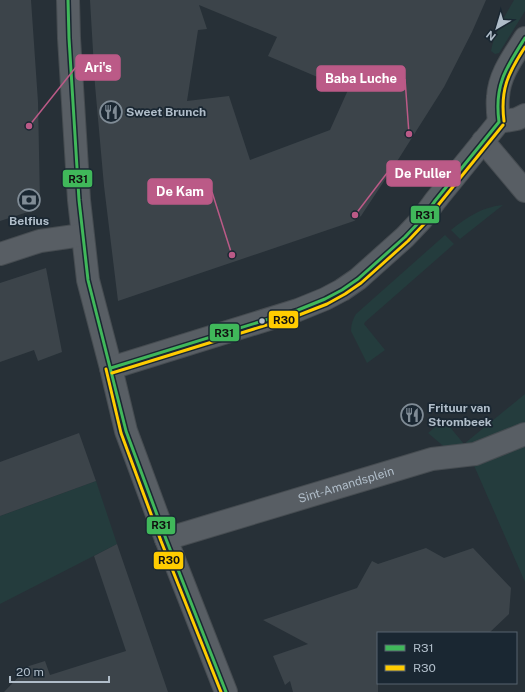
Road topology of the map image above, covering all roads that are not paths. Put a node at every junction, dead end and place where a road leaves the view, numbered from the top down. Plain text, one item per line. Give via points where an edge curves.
1 (68, 0) edge
2 (525, 38) edge
3 (525, 115) edge
4 (499, 122) junction
5 (483, 141) junction
6 (525, 191) edge
7 (82, 235) junction
8 (0, 254) edge
9 (111, 368) junction
10 (525, 434) edge
11 (166, 539) junction
12 (226, 692) edge

1 - 7 street
2 - 4 street via 500,83
3 - 4 street
4 - 5 street
5 - 6 street
5 - 9 street via 422,219 380,260 342,290 298,310
7 - 8 street via 40,241
7 - 9 street via 88,280
9 - 11 street via 126,431
10 - 11 street, Sint-Amandsplein via 475,454 432,459
11 - 12 street

